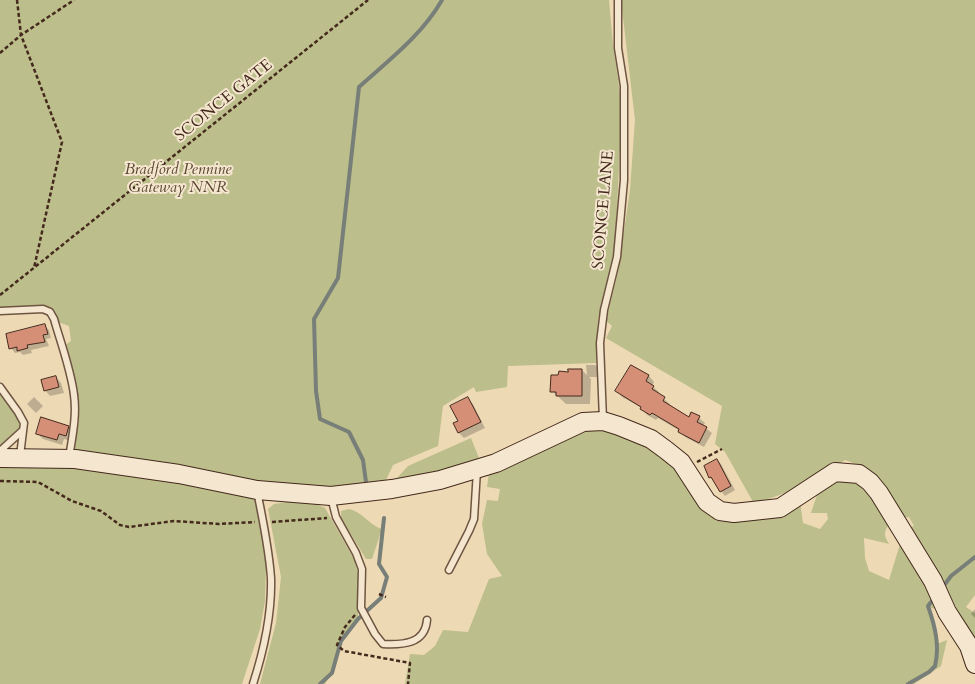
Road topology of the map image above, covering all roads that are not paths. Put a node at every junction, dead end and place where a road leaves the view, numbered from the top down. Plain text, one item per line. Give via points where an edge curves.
1 (618, 0) edge
2 (0, 310) edge
3 (0, 387) edge
4 (603, 421) junction
5 (22, 432) junction
6 (0, 451) edge
7 (0, 458) edge
8 (20, 458) junction
9 (69, 459) junction
10 (477, 469) junction
11 (257, 490) junction
12 (331, 496) junction
13 (449, 570) dead end
14 (427, 620) dead end
15 (975, 664) edge
16 (253, 684) edge

1 - 4 lane, SCONCE LANE via 618,48 624,86 624,180 617,257 600,343
2 - 9 lane via 43,310 50,312 54,319 74,396 75,418
3 - 5 lane via 24,423
4 - 10 street via 584,422
4 - 15 street via 651,439 682,462 707,502 720,511 734,513 780,508 835,472 859,474 879,494 933,581 947,612 969,646
5 - 6 lane
5 - 8 lane
7 - 8 street
8 - 9 street
9 - 11 street via 178,474
10 - 12 street via 392,489
10 - 13 lane via 474,518
11 - 12 street
11 - 16 lane via 271,579 268,623
12 - 14 lane via 336,517 362,568 362,609 383,644 404,644 422,635

